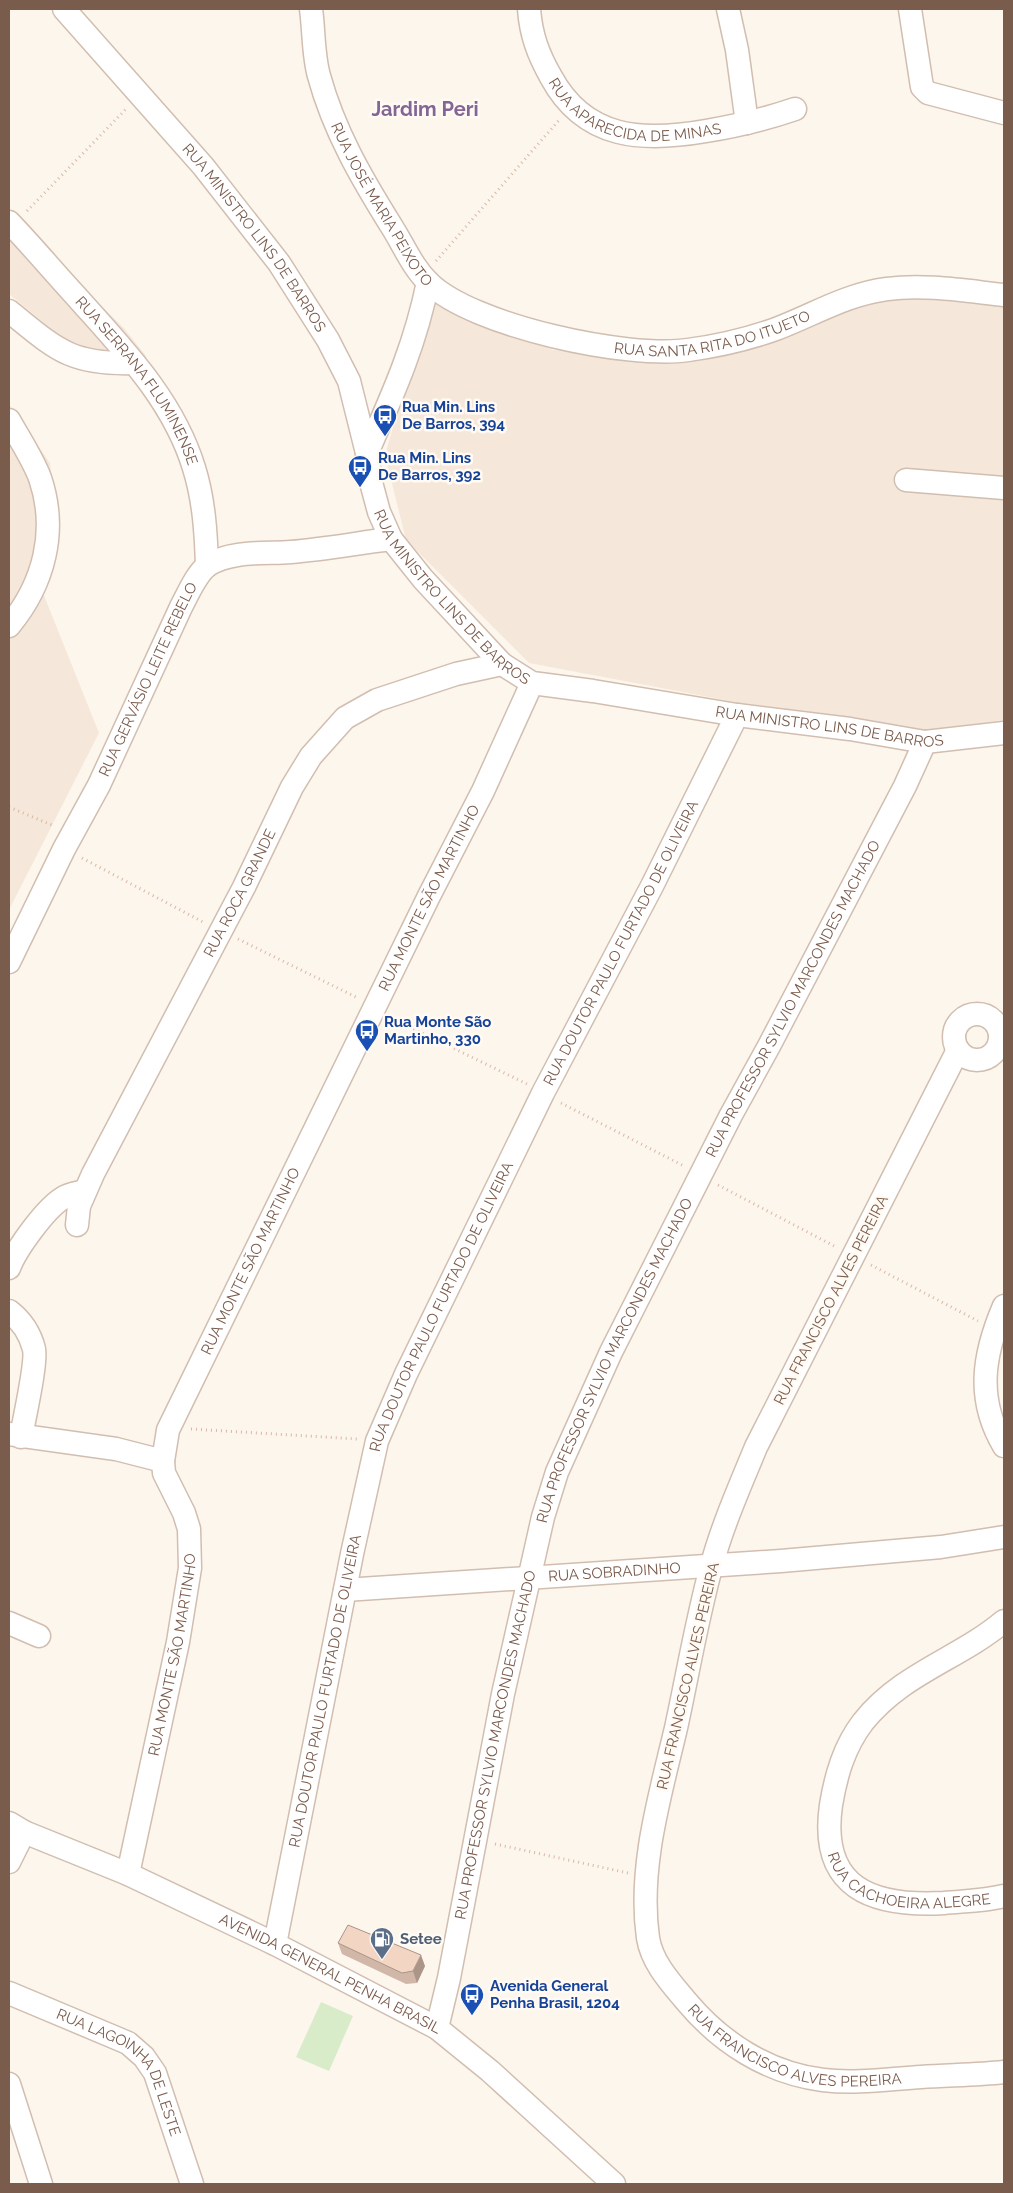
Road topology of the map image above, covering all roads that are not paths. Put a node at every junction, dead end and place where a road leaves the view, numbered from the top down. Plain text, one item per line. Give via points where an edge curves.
1 (64, 9) edge
2 (311, 9) edge
3 (529, 9) edge
4 (728, 9) edge
5 (910, 9) edge
6 (795, 109) dead end
7 (1004, 113) edge
8 (747, 123) junction
9 (11, 224) edge
10 (428, 282) junction
11 (1004, 295) edge
12 (9, 310) edge
13 (134, 363) junction
14 (9, 420) edge
15 (367, 453) junction
16 (906, 480) dead end
17 (1004, 488) edge
18 (391, 539) junction
19 (207, 566) junction
20 (9, 626) edge
21 (502, 664) junction
22 (532, 683) junction
23 (738, 715) junction
24 (1004, 733) edge
25 (925, 742) junction
26 (9, 962) edge
27 (958, 1050) junction
28 (1001, 1050) edge
29 (85, 1191) junction
30 (77, 1225) dead end
31 (9, 1268) edge
32 (1004, 1306) edge
33 (9, 1311) edge
34 (15, 1435) edge
35 (1004, 1446) edge
36 (163, 1461) junction
37 (1004, 1537) edge
38 (712, 1565) junction
39 (528, 1578) junction
40 (345, 1590) junction
41 (1004, 1621) edge
42 (9, 1623) edge
43 (39, 1636) dead end
44 (16, 1827) edge
45 (9, 1862) edge
46 (128, 1874) junction
47 (1004, 1896) edge
48 (275, 1944) junction
49 (9, 1993) edge
50 (437, 2028) junction
51 (1004, 2072) edge
52 (9, 2084) edge
53 (41, 2184) edge
54 (192, 2184) edge
55 (614, 2184) edge

1 - 15 street, RUA MINISTRO LINS DE BARROS via 241,212 279,263 328,340 349,381
2 - 10 street, RUA JOSÉ MARIA PEIXOTO via 319,75 348,153 408,255
3 - 8 street, RUA APARECIDA DE MINAS via 531,31 540,57 557,88 590,122 608,130 655,138
4 - 8 street
5 - 7 street via 922,87 928,93
6 - 8 street, RUA APARECIDA DE MINAS
9 - 13 street, RUA SERRANA FLUMINENSE
10 - 11 street, RUA SANTA RITA DO ITUETO via 444,296 480,312 555,338 612,347 685,351 743,339 847,299 886,289 919,287
10 - 15 street, RUA JOSÉ MARIA PEIXOTO via 408,360
12 - 13 street via 53,346 81,360 104,364
13 - 19 street, RUA SERRANA FLUMINENSE via 170,412 191,459 201,495
14 - 20 street via 40,476 49,524 46,554 38,578
15 - 18 street, RUA MINISTRO LINS DE BARROS via 374,495
16 - 17 street
18 - 19 street, RUA GERVÁSIO LEITE REBELO via 292,552 247,554
18 - 21 street, RUA MINISTRO LINS DE BARROS via 423,579
19 - 26 street, RUA GERVÁSIO LEITE REBELO via 181,607 104,776 72,833
21 - 22 street, RUA MINISTRO LINS DE BARROS
21 - 29 street, RUA ROCA GRANDE via 456,674 377,700 345,718 311,756 292,786 244,887
22 - 23 street, RUA MINISTRO LINS DE BARROS
22 - 36 street, RUA MONTE SÃO MARTINHO via 483,791 168,1430
23 - 25 street, RUA MINISTRO LINS DE BARROS
23 - 40 street, RUA DOUTOR PAULO FURTADO DE OLIVEIRA via 543,1092 406,1374 376,1441
24 - 25 street, RUA MINISTRO LINS DE BARROS
25 - 39 street, RUA PROFESSOR SYLVIO MARCONDES MACHADO via 610,1352 557,1472
27 - 28 street, RUA FRANCISCO ALVES PEREIRA via 971,1059 979,1060
27 - 28 street, RUA FRANCISCO ALVES PEREIRA via 954,1033 958,1024 972,1014 980,1013 996,1022 1000,1030
27 - 38 street, RUA FRANCISCO ALVES PEREIRA via 756,1447 730,1508
29 - 30 street, RUA ROCA GRANDE
29 - 31 street via 63,1198 55,1205 23,1242
32 - 35 street via 993,1332 984,1384 989,1415
33 - 34 street via 29,1333 34,1351
34 - 36 street via 116,1449
36 - 46 street, RUA MONTE SÃO MARTINHO via 164,1473 189,1529 190,1568 178,1642
37 - 38 street, RUA SOBRADINHO via 941,1547
38 - 39 street, RUA SOBRADINHO
38 - 51 street, RUA FRANCISCO ALVES PEREIRA via 660,1797 646,1877 648,1942 657,1964 701,2019 735,2048 762,2063 792,2073 824,2080 871,2080
39 - 40 street, RUA SOBRADINHO
39 - 50 street, RUA PROFESSOR SYLVIO MARCONDES MACHADO
40 - 48 street, RUA DOUTOR PAULO FURTADO DE OLIVEIRA
41 - 47 street, RUA CACHOEIRA ALEGRE via 890,1694 864,1721 848,1744 835,1780 829,1838 834,1862 848,1881 868,1894 892,1902 923,1904
42 - 43 street
44 - 45 street
44 - 46 street, AVENIDA GENERAL PENHA BRASIL
46 - 48 street, AVENIDA GENERAL PENHA BRASIL
48 - 50 street, AVENIDA GENERAL PENHA BRASIL
49 - 54 street, RUA LAGOINHA DE LESTE via 128,2043 144,2057 155,2073
50 - 55 street, AVENIDA GENERAL PENHA BRASIL via 490,2071
52 - 53 street

